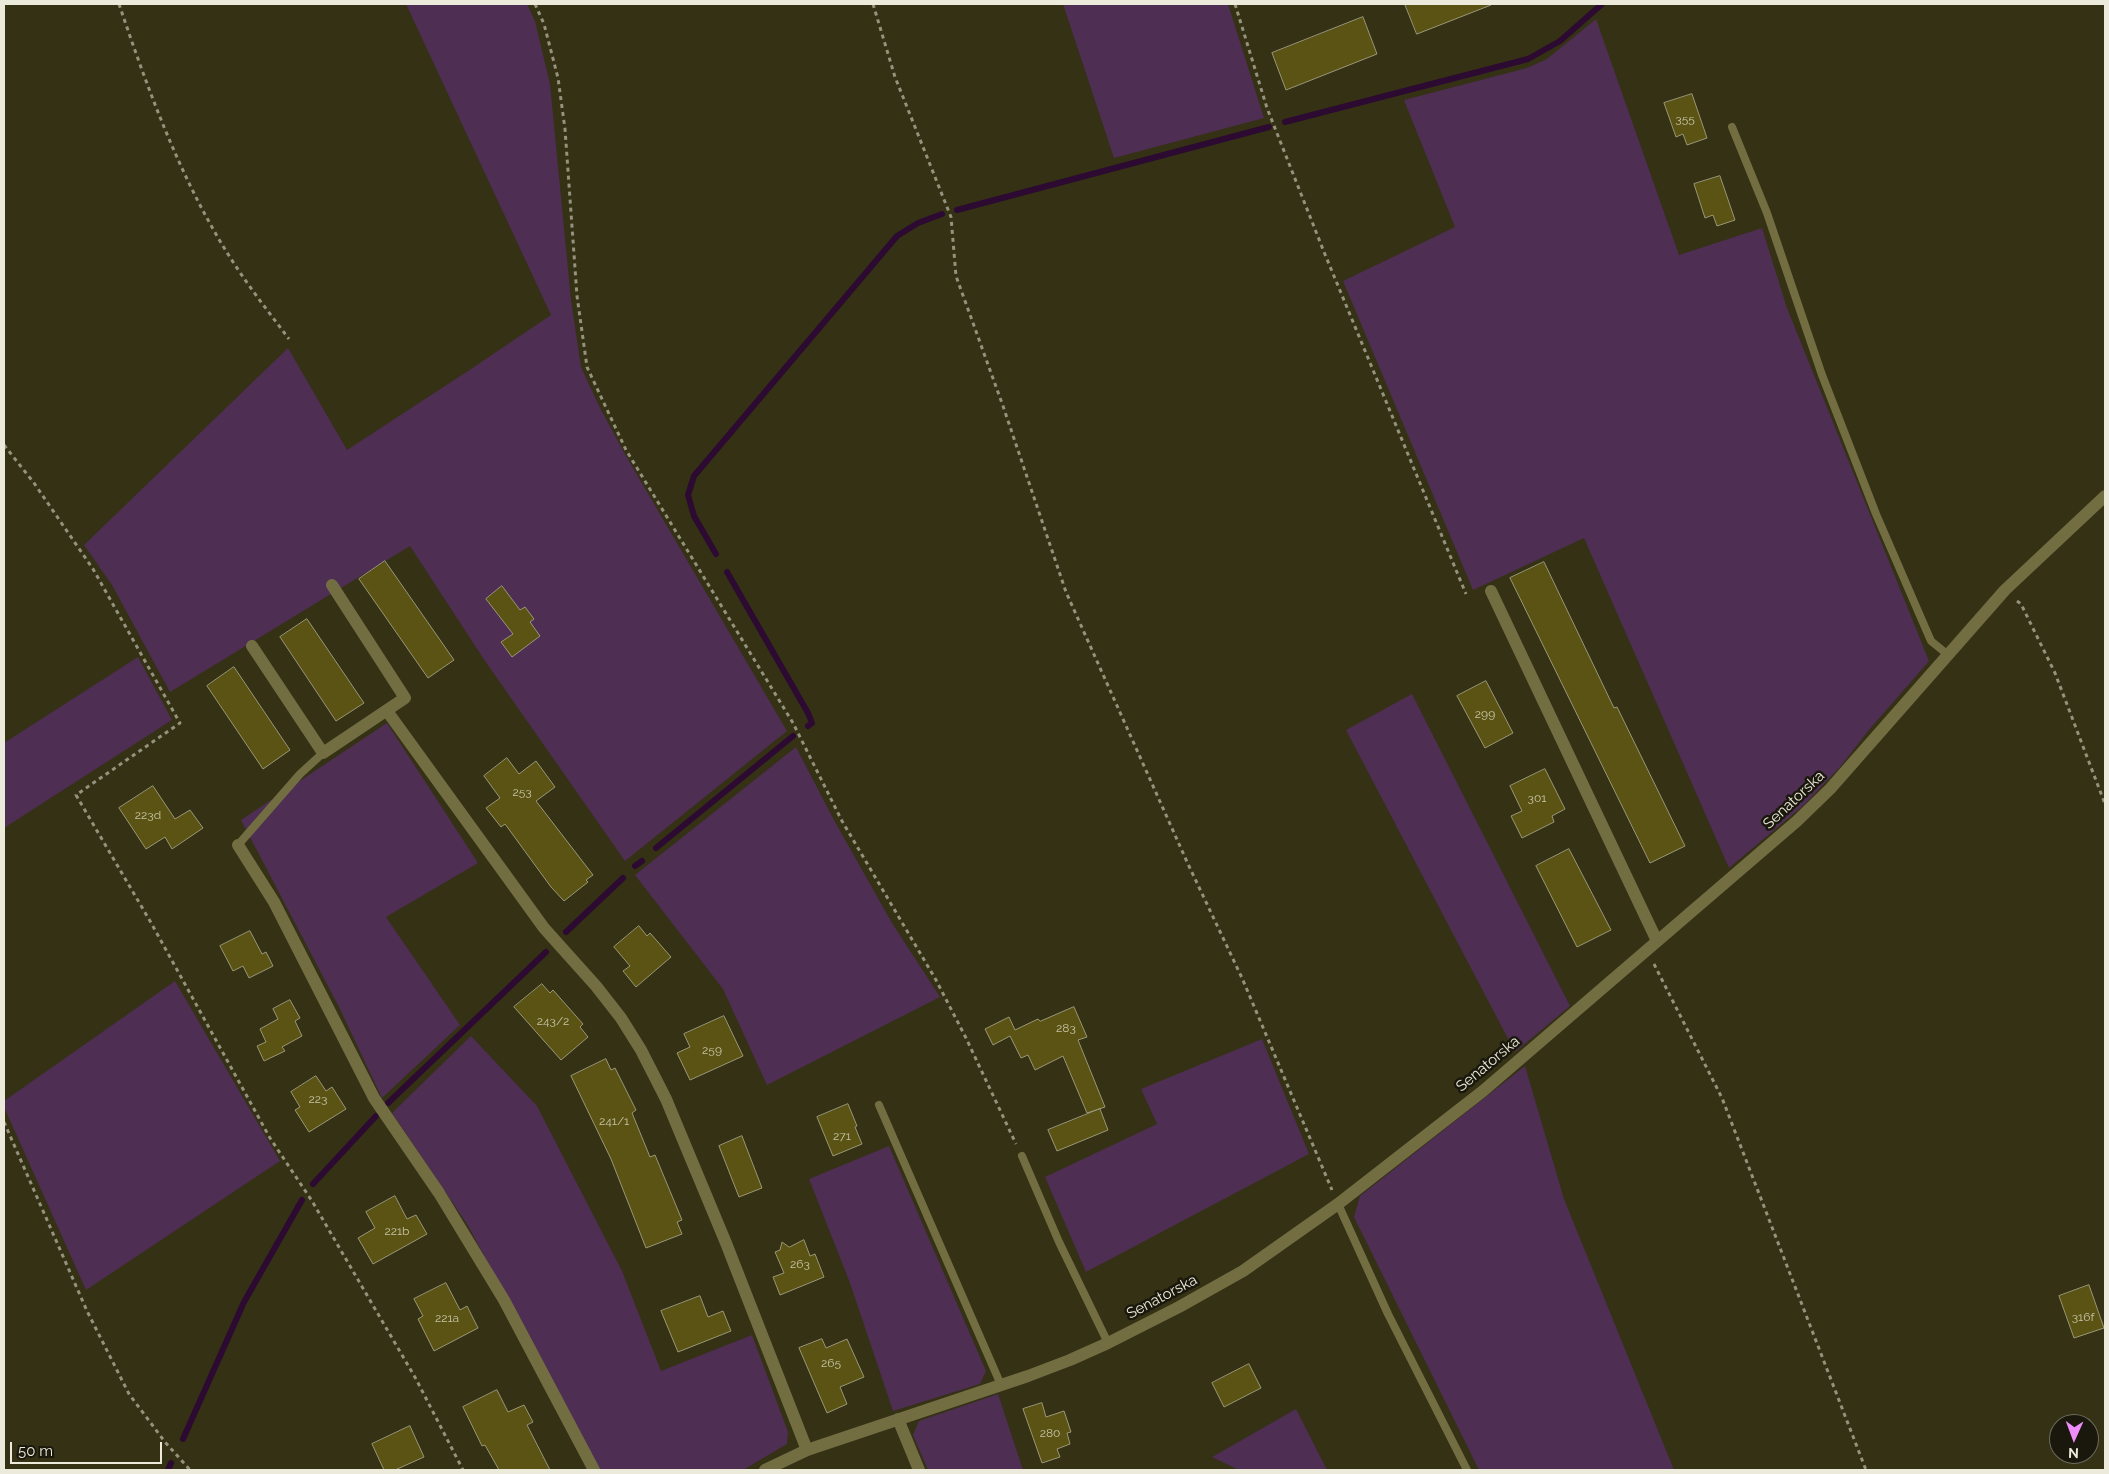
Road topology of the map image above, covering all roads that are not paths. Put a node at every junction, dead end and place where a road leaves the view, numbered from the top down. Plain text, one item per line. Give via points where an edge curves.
1 (1732, 127) dead end
2 (2105, 496) edge
3 (332, 585) dead end
4 (1491, 591) dead end
5 (252, 646) dead end
6 (1947, 654) junction
7 (387, 711) junction
8 (323, 753) junction
9 (238, 845) joint
10 (1652, 946) junction
11 (879, 1104) dead end
12 (1022, 1156) road end
13 (1338, 1204) junction
14 (1108, 1344) junction
15 (1001, 1385) junction
16 (898, 1419) junction
17 (806, 1450) junction
18 (594, 1470) edge
19 (765, 1470) edge
20 (919, 1470) edge
21 (1467, 1470) edge

1 - 6 lane via 1767,212 1822,375 1876,514 1931,641
2 - 6 street, Senatorska via 2005,590
3 - 7 street via 405,698
4 - 10 street
5 - 8 street
6 - 10 street, Senatorska via 1830,790
7 - 8 street
7 - 17 street via 544,928 596,986 642,1050 692,1162
8 - 9 lane via 300,774
9 - 18 street via 274,902 374,1098 439,1193 504,1300
10 - 13 street, Senatorska via 1483,1091
11 - 15 lane
12 - 14 lane
13 - 14 street, Senatorska via 1243,1271
13 - 21 lane via 1388,1314
14 - 15 street, Senatorska
15 - 16 street, Senatorska
16 - 17 street, Senatorska
16 - 20 street
17 - 19 street, Senatorska

